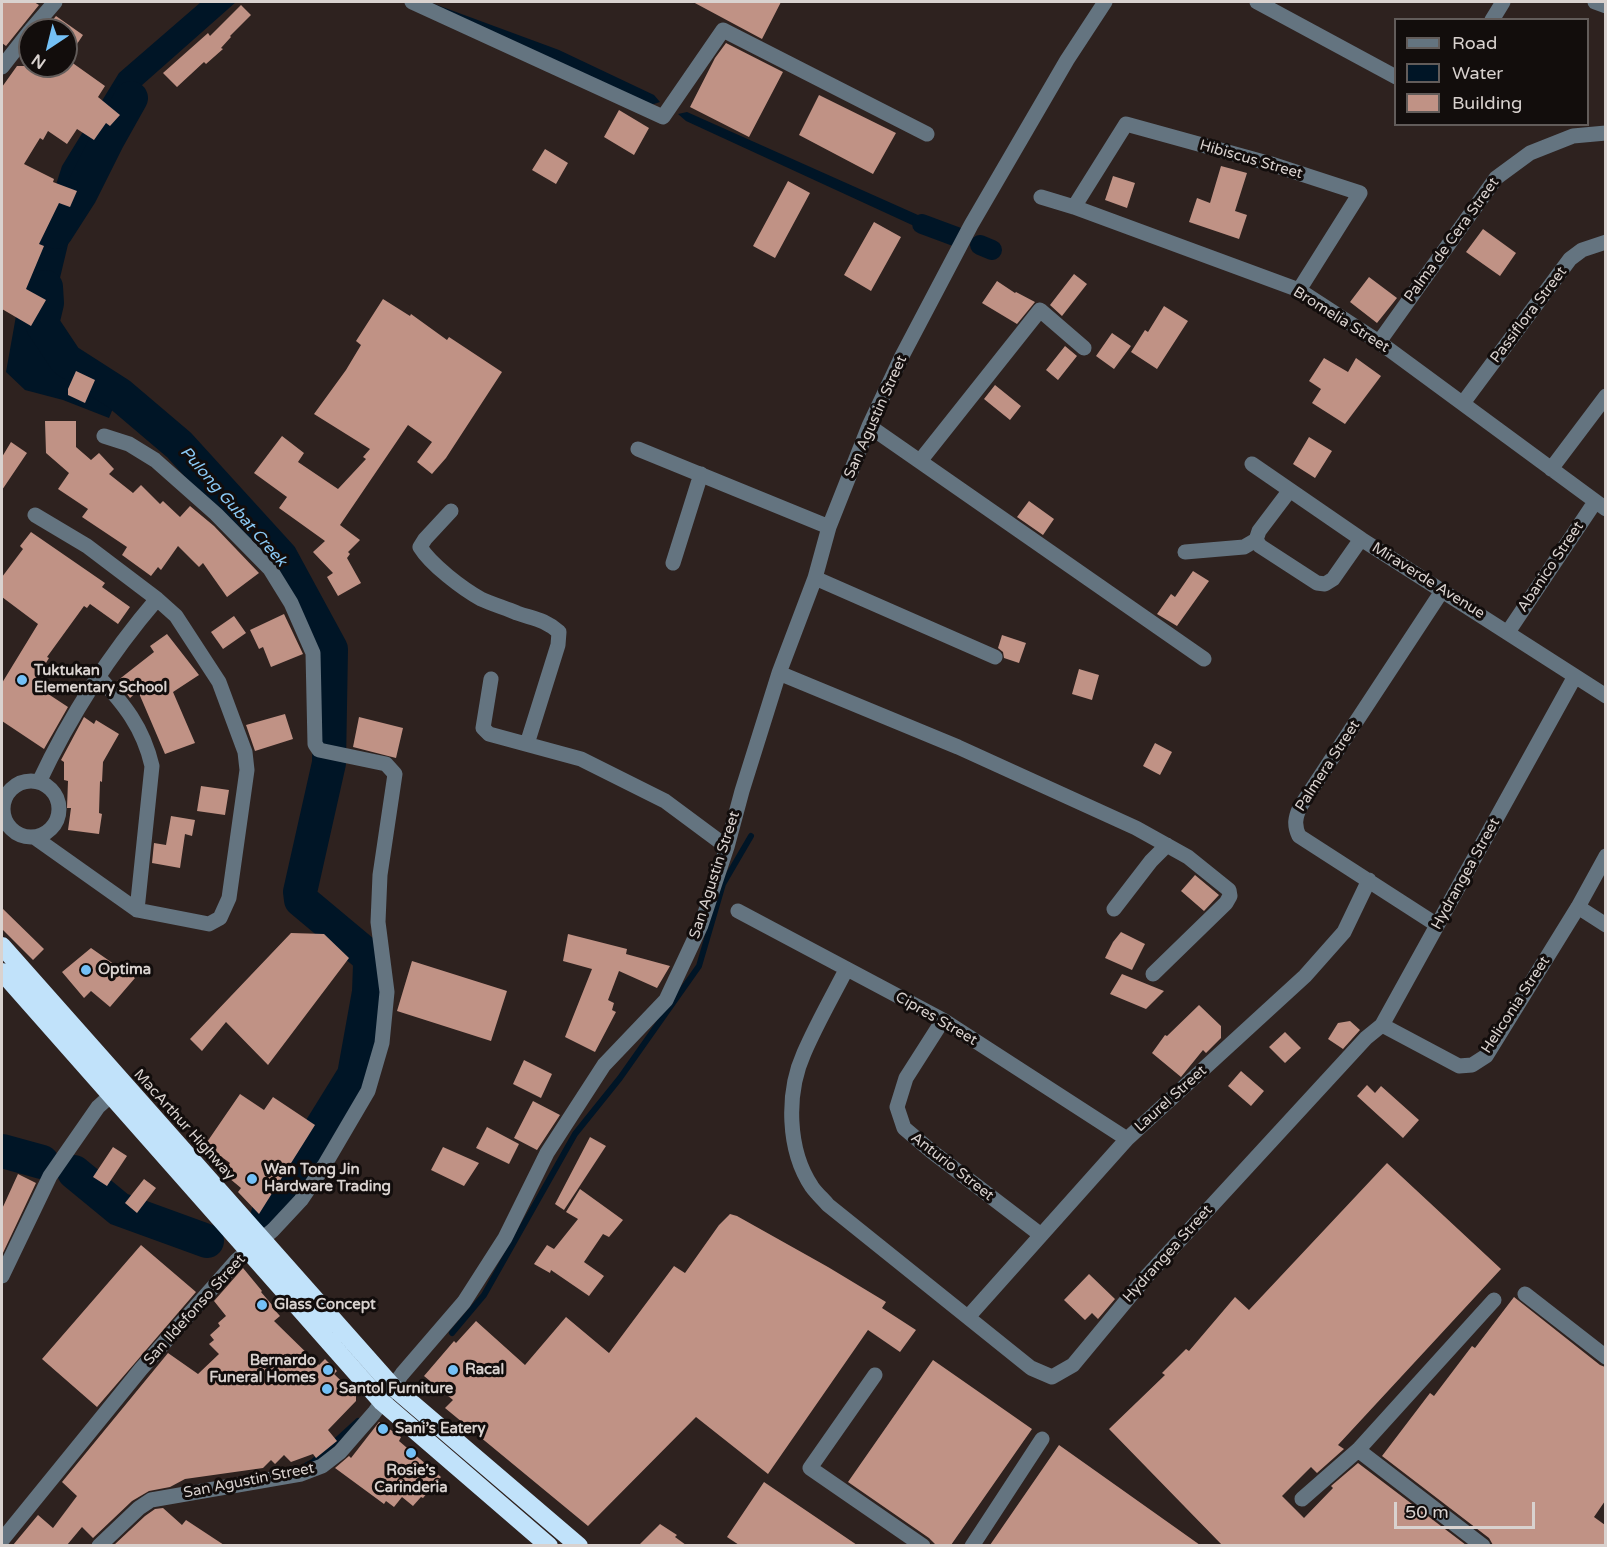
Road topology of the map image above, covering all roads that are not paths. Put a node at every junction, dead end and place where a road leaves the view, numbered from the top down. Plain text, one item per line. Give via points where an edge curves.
1 (55, 2) edge
2 (412, 2) edge
3 (1105, 2) edge
4 (1257, 2) edge
5 (1503, 2) edge
6 (1594, 2) edge
7 (1605, 6) edge
8 (42, 18) edge
9 (1493, 18) edge
10 (18, 47) edge
11 (2, 67) edge
12 (1394, 77) edge
13 (1605, 133) edge
14 (927, 134) dead end
15 (1041, 197) dead end
16 (1074, 207) junction
17 (1605, 242) edge
18 (1299, 290) junction
19 (1379, 342) junction
20 (1084, 348) dead end
21 (1605, 396) edge
22 (1463, 403) junction
23 (869, 426) junction
24 (104, 436) dead end
25 (638, 449) dead end
26 (920, 460) junction
27 (1251, 464) dead end
28 (1551, 469) junction
29 (701, 474) junction
30 (1290, 490) junction
31 (1600, 506) edge
32 (451, 511) dead end
33 (34, 515) dead end
34 (830, 527) junction
35 (1361, 539) junction
36 (1256, 540) junction
37 (1185, 552) dead end
38 (673, 563) dead end
39 (815, 578) junction
40 (1442, 591) junction
41 (157, 599) junction
42 (1508, 632) junction
43 (995, 657) dead end
44 (1204, 659) dead end
45 (779, 673) junction
46 (97, 675) junction
47 (1574, 678) junction
48 (491, 679) dead end
49 (1605, 696) edge
50 (526, 744) junction
51 (39, 782) junction
52 (2, 811) edge
53 (34, 837) junction
54 (1167, 845) junction
55 (727, 847) junction
56 (1605, 856) edge
57 (1369, 880) junction
58 (1578, 907) junction
59 (1114, 909) dead end
60 (137, 910) junction
61 (738, 911) dead end
62 (1437, 925) junction
63 (1605, 925) edge
64 (2, 946) edge
65 (846, 970) junction
66 (2, 972) edge
67 (1152, 974) dead end
68 (943, 1020) junction
69 (1382, 1025) junction
70 (117, 1090) junction
71 (1127, 1139) junction
72 (1041, 1235) junction
73 (262, 1239) junction
74 (248, 1251) junction
75 (2, 1272) edge
76 (1525, 1294) dead end
77 (1494, 1300) dead end
78 (968, 1317) junction
79 (1605, 1357) edge
80 (875, 1374) dead end
81 (393, 1387) junction
82 (382, 1402) junction
83 (1042, 1439) dead end
84 (1358, 1449) junction
85 (1302, 1499) dead end
86 (2, 1540) edge
87 (568, 1542) edge
88 (99, 1545) edge
89 (549, 1545) edge
90 (923, 1545) edge
91 (972, 1545) edge
92 (1483, 1545) edge

1 - 8 street
2 - 14 street via 663,117 723,30
3 - 23 street, San Agustin Street via 1066,60 971,225
4 - 12 street
5 - 9 street
6 - 7 street
10 - 11 street
13 - 19 street, Palma de Cera Street via 1573,136 1530,153 1496,177
15 - 16 street, Bromelia Street
16 - 18 street, Bromelia Street
16 - 18 street, Hibiscus Street via 1126,124 1360,193
17 - 22 street, Passiflora Street via 1582,250 1570,260
18 - 19 street, Bromelia Street
19 - 22 street, Bromelia Street
20 - 26 street via 1040,310
21 - 28 street
22 - 28 street, Bromelia Street
23 - 26 street
23 - 34 street, San Agustin Street
24 - 73 street, San Ildefonso Street via 129,444 155,460 270,569 291,603 313,653 315,744 323,752 386,764 395,774 380,875 378,922 387,992 382,1043 368,1091 324,1166 301,1200
25 - 29 street
26 - 44 street
27 - 30 street, Miraverde Avenue
28 - 31 street, Bromelia Street
29 - 34 street
29 - 38 street
30 - 35 street, Miraverde Avenue
30 - 36 street
31 - 42 street, Abanico Street via 1566,545
32 - 50 street via 425,539 420,547 424,554 481,598 547,622 559,632
33 - 41 street via 87,546
34 - 39 street, San Agustin Street
35 - 36 street via 1333,579 1325,584 1317,583
35 - 40 street, Miraverde Avenue
36 - 37 street via 1244,547
39 - 43 street
39 - 45 street, San Agustin Street
40 - 42 street, Miraverde Avenue
40 - 57 street, Palmera Street via 1295,817 1299,836
41 - 46 street
41 - 60 street via 176,616 219,682 245,752 247,770 229,898 220,918 209,924
42 - 47 street, Miraverde Avenue
45 - 54 street via 958,747
45 - 55 street, San Agustin Street
46 - 51 street
46 - 60 street via 140,729 152,766
47 - 49 street, Miraverde Avenue
47 - 62 street, Hydrangea Street
48 - 50 street via 483,728 489,734
50 - 55 street via 581,759 665,801
51 - 52 street via 16,784 7,792
51 - 53 street via 52,790 59,810 49,831
52 - 53 street via 16,834
53 - 60 street
54 - 59 street
54 - 67 street via 1229,890 1230,896
55 - 81 street, San Agustin Street via 701,925 666,1000 604,1065 547,1154 505,1238 464,1302
56 - 58 street, Heliconia Street
57 - 62 street, Palmera Street
57 - 71 street, Laurel Street via 1344,932 1305,976
58 - 63 street
58 - 69 street, Heliconia Street via 1486,1056 1472,1065 1459,1066
61 - 65 street, Cipres Street
62 - 69 street, Hydrangea Street
64 - 70 highway, MacArthur Highway
65 - 68 street, Cipres Street
65 - 78 street, Hydrangea Street via 803,1055 795,1083 792,1129 802,1169 828,1205
66 - 70 highway, MacArthur Highway
68 - 71 street, Cipres Street
68 - 72 street, Anturio Street via 906,1078 897,1107 904,1128
69 - 78 street, Hydrangea Street via 1146,1277 1073,1365 1052,1377 1031,1368
70 - 73 highway, MacArthur Highway
70 - 74 highway, MacArthur Highway
70 - 75 street via 98,1107 50,1176
71 - 72 street, Laurel Street
72 - 78 street, Laurel Street
73 - 74 street, San Ildefonso Street
73 - 81 highway, MacArthur Highway
74 - 82 highway, MacArthur Highway
74 - 86 street, San Ildefonso Street via 141,1370
76 - 79 street
77 - 84 street
80 - 90 street via 810,1468
81 - 82 street, San Agustin Street
81 - 87 highway, MacArthur Highway
82 - 88 street, San Agustin Street via 340,1452 322,1466 301,1474 151,1500
82 - 89 highway, MacArthur Highway
83 - 91 street
84 - 85 street
84 - 92 street

